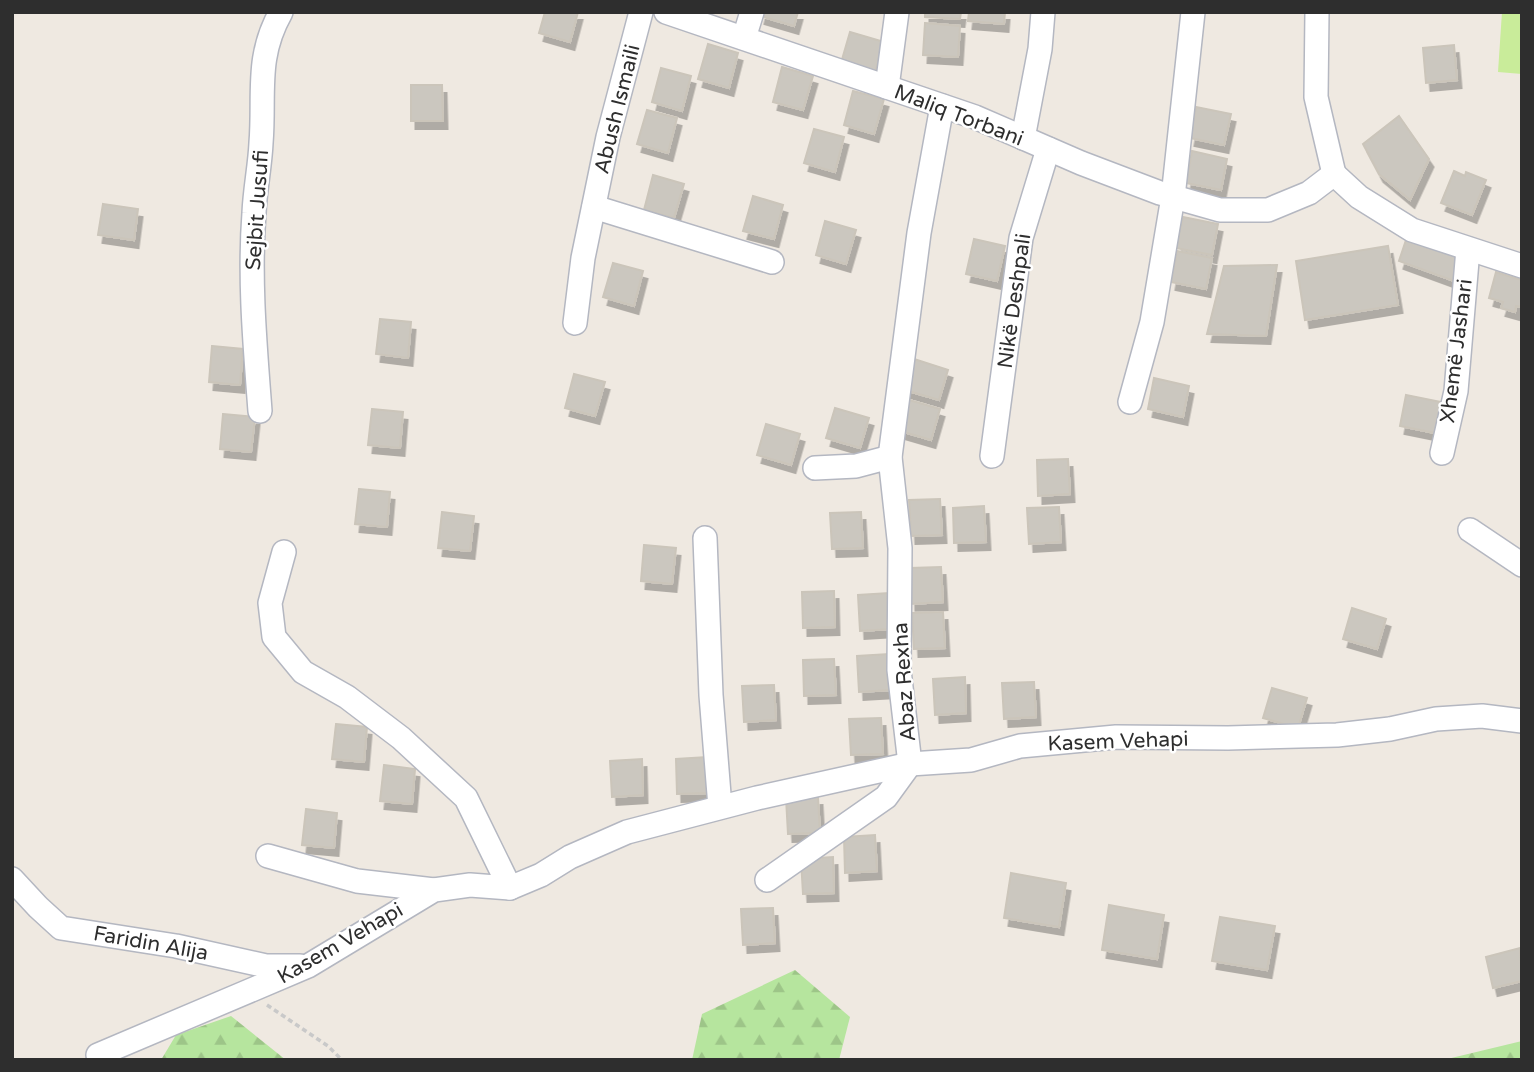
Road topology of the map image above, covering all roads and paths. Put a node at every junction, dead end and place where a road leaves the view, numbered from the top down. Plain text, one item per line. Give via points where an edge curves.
1 (281, 12) edge
2 (641, 12) edge
3 (666, 12) edge
4 (752, 12) edge
5 (897, 12) edge
6 (1043, 12) edge
7 (1193, 12) edge
8 (1317, 12) edge
9 (744, 38) junction
10 (887, 87) junction
11 (942, 106) junction
12 (1023, 138) junction
13 (1048, 149) junction
14 (1334, 174) junction
15 (1172, 197) junction
16 (594, 207) junction
17 (1468, 248) junction
18 (772, 262) dead end
19 (1522, 266) edge
20 (575, 323) dead end
21 (1130, 402) dead end
22 (260, 411) dead end
23 (1442, 453) dead end
24 (992, 456) dead end
25 (890, 457) junction
26 (815, 468) dead end
27 (1470, 530) dead end
28 (705, 538) dead end
29 (284, 552) dead end
30 (1522, 565) edge
31 (1522, 721) edge
32 (910, 764) junction
33 (720, 807) junction
34 (268, 856) dead end
35 (12, 879) edge
36 (767, 880) dead end
37 (510, 888) junction
38 (434, 890) junction
39 (308, 965) junction
40 (245, 991) junction
41 (98, 1055) dead end
42 (342, 1060) edge

1 - 22 street, Sejbit Jusufi via 270,31 262,65 262,142 254,213 252,302
2 - 16 street, Abush Ismaili
3 - 9 street, Maliq Torbani
4 - 9 street
5 - 10 street
6 - 12 street
7 - 15 street
8 - 14 street via 1316,97
9 - 10 street, Maliq Torbani
10 - 11 street, Maliq Torbani
11 - 12 street, Maliq Torbani
11 - 25 street, Abaz Rexha via 919,233
12 - 13 street, Maliq Torbani
13 - 15 street, Maliq Torbani
13 - 24 street, Nikë Deshpali via 1021,238
14 - 15 street, Maliq Torbani via 1309,192 1268,210 1220,210
14 - 17 street, Xhemë Jashari via 1359,197 1412,230
15 - 21 street via 1152,322
16 - 18 street
16 - 20 street, Abush Ismaili
17 - 19 street, Xhemë Jashari
17 - 23 street, Xhemë Jashari via 1456,391
25 - 26 street via 856,466
25 - 32 street, Abaz Rexha via 900,548 900,670
27 - 30 street
28 - 33 street
29 - 37 street via 270,603 275,637 303,672 347,696 466,798
31 - 32 street, Kasem Vehapi via 1482,716 1436,719 1337,735 1116,737 1020,746 971,760
32 - 33 street, Kasem Vehapi
32 - 36 street, Abaz Rexha via 886,797
33 - 37 street, Kasem Vehapi via 627,832
34 - 38 street via 357,881
35 - 39 street, Faridin Alija via 61,928 266,966
37 - 38 street, Kasem Vehapi via 470,885
38 - 39 street, Kasem Vehapi
39 - 40 street, Kasem Vehapi
40 - 41 street, Kasem Vehapi
40 - 42 path

